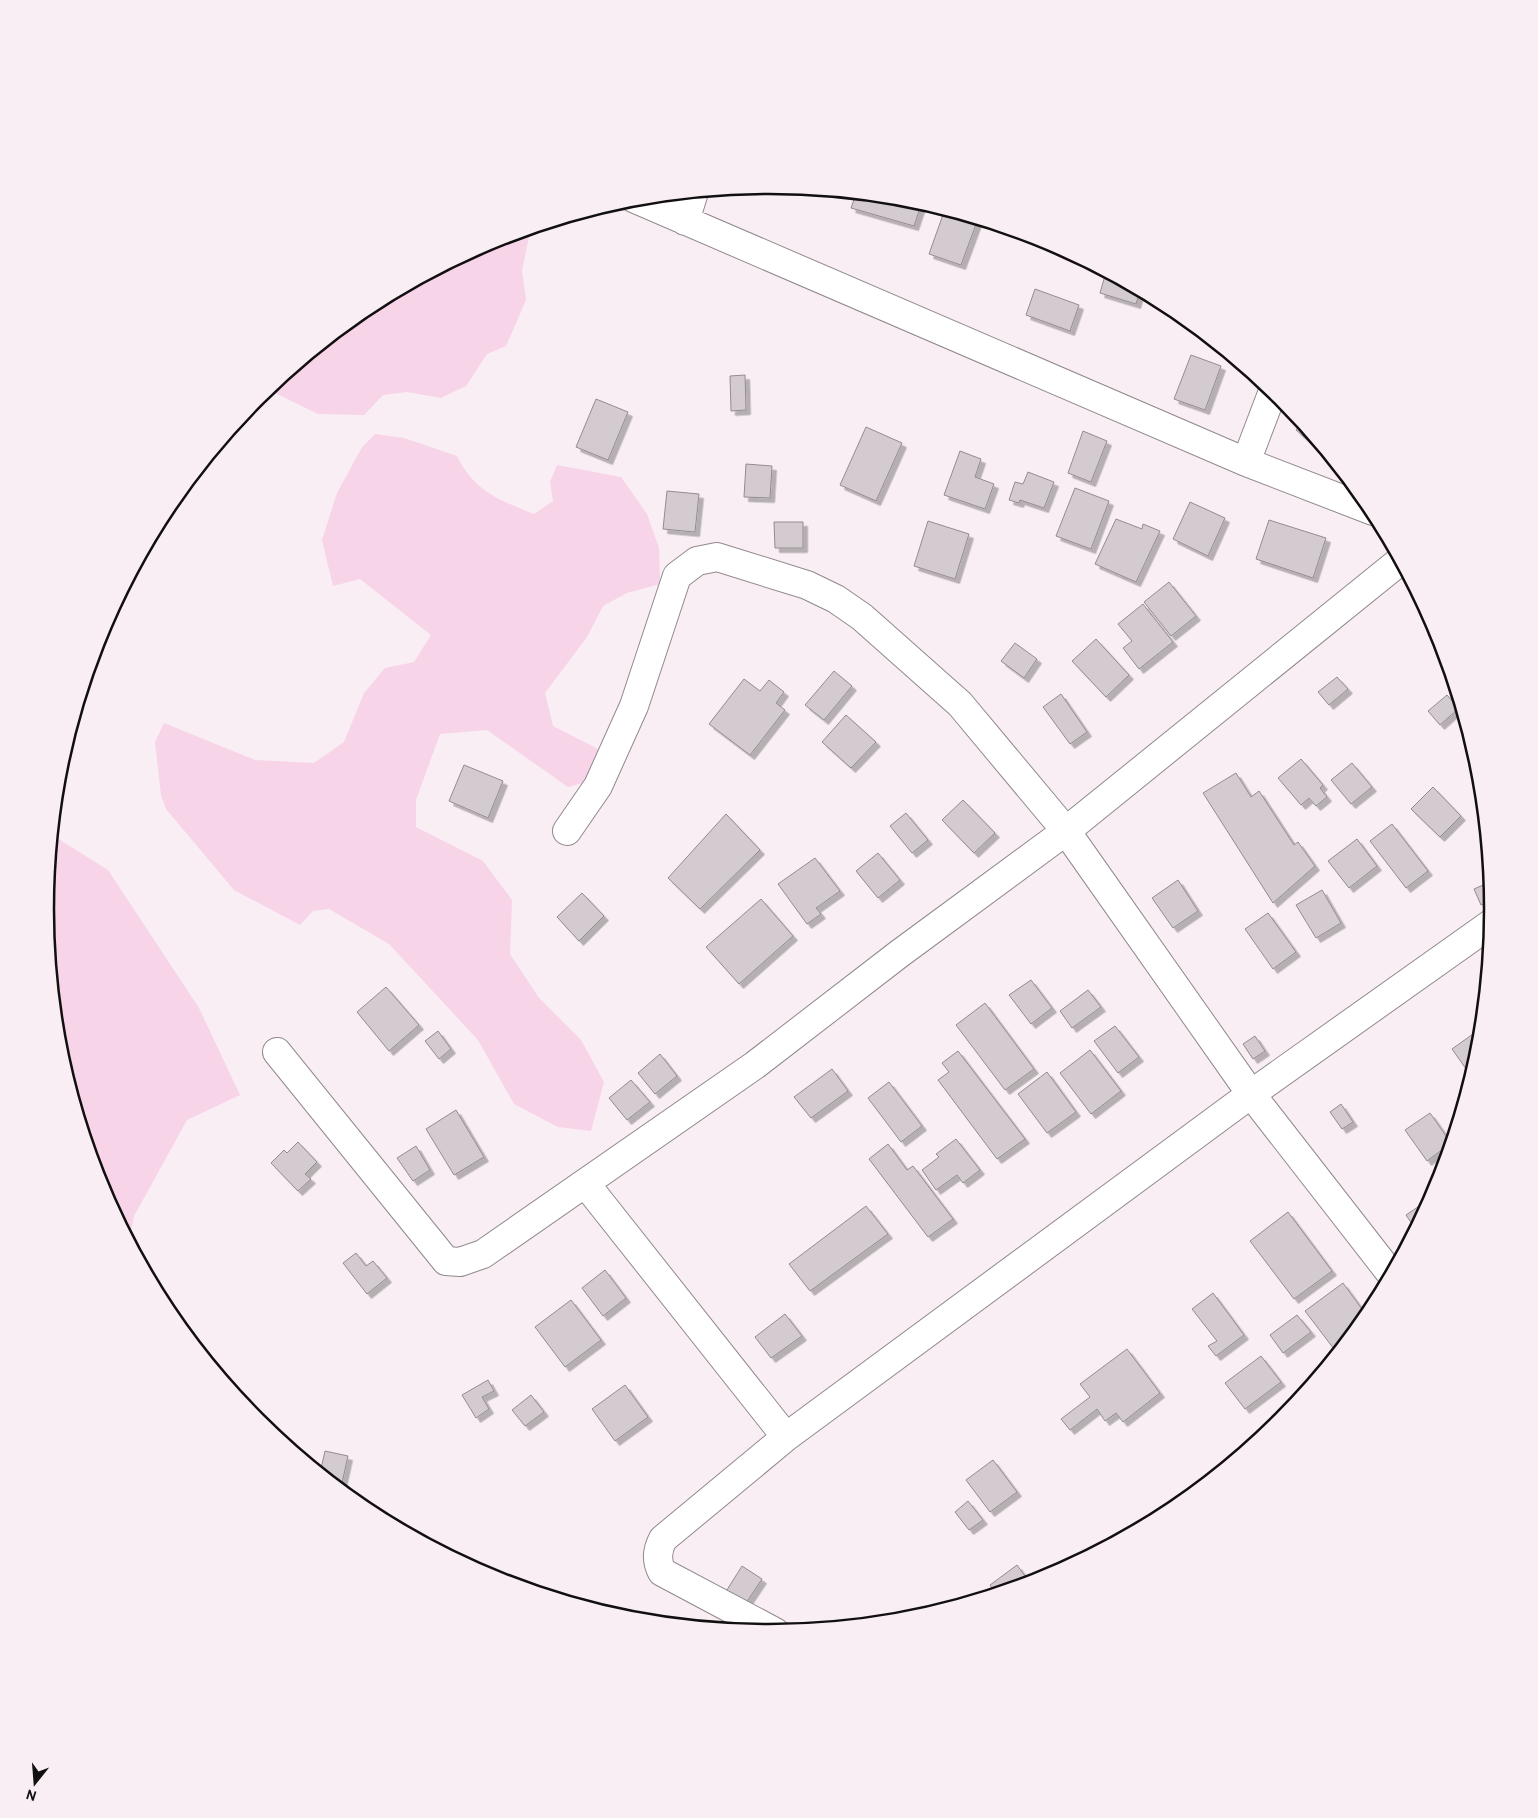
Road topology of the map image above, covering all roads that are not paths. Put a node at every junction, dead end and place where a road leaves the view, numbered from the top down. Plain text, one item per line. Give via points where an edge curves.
1 (692, 198) edge
2 (647, 204) edge
3 (685, 221) junction
4 (1270, 398) edge
5 (1246, 462) junction
6 (1359, 506) edge
7 (1395, 565) edge
8 (567, 830) dead end
9 (1066, 830) junction
10 (1484, 929) edge
11 (277, 1052) dead end
12 (1251, 1094) junction
13 (585, 1183) junction
14 (1387, 1269) edge
15 (786, 1437) junction
16 (760, 1624) edge

1 - 3 street
2 - 3 street
3 - 5 street
4 - 5 street
5 - 6 street
7 - 9 street
8 - 9 street via 598,786 634,706 677,576 697,561 717,557 807,585 862,617 960,704
9 - 12 street
9 - 13 street via 755,1065
10 - 12 street
11 - 13 street via 446,1261 460,1262 483,1254
12 - 14 street
12 - 15 street
13 - 15 street
15 - 16 street via 663,1539 658,1551 658,1565 662,1572

